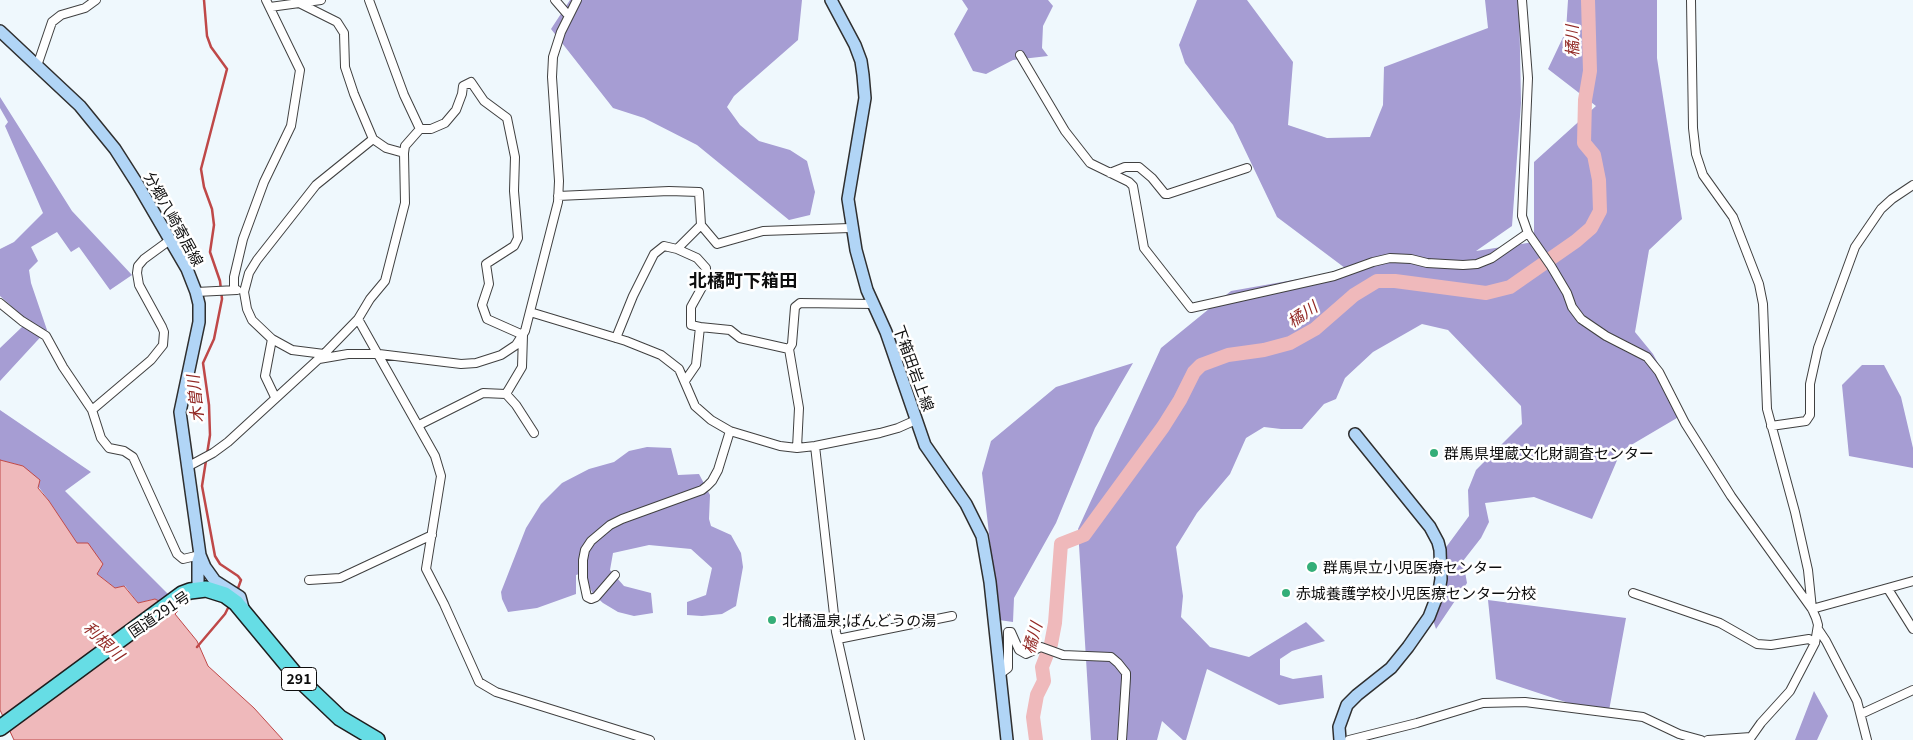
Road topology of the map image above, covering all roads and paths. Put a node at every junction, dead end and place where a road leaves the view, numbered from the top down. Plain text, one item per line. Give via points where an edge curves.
1 (96, 0) edge
2 (321, 0) edge
3 (369, 0) edge
4 (555, 0) edge
5 (577, 0) edge
6 (831, 0) edge
7 (1522, 0) edge
8 (1691, 0) edge
9 (268, 3) edge
10 (301, 4) junction
11 (568, 15) junction
12 (0, 31) edge
13 (1020, 55) dead end
14 (37, 66) junction
15 (420, 129) junction
16 (373, 139) junction
17 (404, 153) junction
18 (1247, 168) dead end
19 (1110, 172) junction
20 (1913, 185) edge
21 (558, 196) junction
22 (701, 225) junction
23 (850, 228) dead end
24 (1528, 233) junction
25 (170, 240) junction
26 (676, 249) junction
27 (231, 290) junction
28 (196, 292) junction
29 (244, 292) junction
30 (0, 303) edge
31 (873, 304) junction
32 (530, 312) junction
33 (358, 319) junction
34 (700, 327) junction
35 (523, 334) junction
36 (616, 338) junction
37 (272, 339) junction
38 (789, 349) junction
39 (324, 354) junction
40 (378, 354) junction
41 (317, 359) junction
42 (685, 381) junction
43 (506, 394) junction
44 (275, 397) junction
45 (92, 410) junction
46 (916, 420) junction
47 (419, 425) junction
48 (1772, 426) junction
49 (730, 431) junction
50 (534, 433) dead end
51 (1355, 434) dead end
52 (815, 446) junction
53 (797, 448) junction
54 (187, 468) junction
55 (432, 535) junction
56 (200, 555) junction
57 (615, 575) dead end
58 (309, 580) dead end
59 (1913, 581) edge
60 (1888, 588) junction
61 (198, 589) junction
62 (1633, 593) dead end
63 (236, 600) junction
64 (1812, 609) junction
65 (952, 616) dead end
66 (1818, 629) junction
67 (1913, 629) edge
68 (838, 639) junction
69 (1815, 644) junction
70 (1000, 674) junction
71 (1913, 690) edge
72 (1861, 714) junction
73 (0, 728) edge
74 (1750, 738) edge
75 (376, 740) edge
76 (650, 740) edge
77 (860, 740) edge
78 (1007, 740) edge
79 (1122, 740) edge
80 (1340, 740) edge
81 (1348, 740) edge
82 (1701, 740) edge
83 (1708, 740) edge
84 (1867, 740) edge

1 - 14 street via 52,22
2 - 10 street
3 - 15 street
4 - 11 street
5 - 11 street
6 - 31 main road, 下箱田岩上線 via 855,46 863,75 864,98 848,199 856,250
7 - 24 street via 1528,78 1522,216
8 - 48 street via 1694,147 1704,174 1733,217 1759,284 1763,304 1767,408
9 - 10 street
9 - 27 street via 300,70 291,126 264,182 243,238
10 - 16 street via 336,22 344,32 345,66
11 - 21 street via 554,57 552,76
12 - 14 main road, 分郷八崎寄居線
13 - 19 street via 1065,131 1090,164
14 - 25 main road, 分郷八崎寄居線 via 80,106 115,149
15 - 17 street via 405,146
15 - 35 street via 445,122 456,110 463,86 471,82 484,101 507,118 515,157 518,238 514,246 486,264 489,284 482,305 487,319
16 - 17 street via 386,148
16 - 29 street via 316,186 257,260 249,273
17 - 33 street via 405,203 385,281
18 - 19 street via 1168,194 1139,167
19 - 24 street via 1133,186 1144,248 1191,308 1334,276 1390,258 1477,264 1492,258
20 - 48 street via 1882,209 1855,247 1818,348 1810,384 1810,415 1806,421
21 - 22 street via 669,190 699,192
21 - 32 street
22 - 23 street via 717,244 763,231
22 - 26 street
24 - 64 street via 1581,319 1647,357 1659,372 1685,423 1731,496
25 - 28 main road, 分郷八崎寄居線
25 - 45 street via 144,259 136,274 138,285 164,332 163,345 151,360
26 - 34 street via 697,258 706,268 706,280 691,307 691,325
26 - 36 street via 664,246 654,254
27 - 28 street
27 - 29 street
28 - 54 main road, 分郷八崎寄居線 via 199,322 180,412
29 - 37 street via 252,320
30 - 45 street via 46,336
31 - 38 street via 800,303 795,307
31 - 46 main road, 下箱田岩上線
32 - 35 street
32 - 36 street
33 - 39 street
33 - 40 street
34 - 38 street via 730,330 740,338
34 - 42 street via 696,365
35 - 40 street via 516,345 501,355 476,363
35 - 43 street via 522,366
36 - 42 street via 661,355 679,369
37 - 39 street via 292,350
37 - 44 street via 265,376
38 - 53 street via 799,408
39 - 41 street
40 - 41 street via 335,355
40 - 47 street
41 - 44 street
42 - 49 street via 695,406
43 - 47 street via 484,393
43 - 50 street
44 - 54 street via 228,442
45 - 56 street via 101,438 109,448 133,457 178,554 183,559
46 - 52 street via 880,434
46 - 70 main road, 下箱田岩上線 via 925,445 966,504 982,536
47 - 55 street via 441,476
48 - 64 street via 1808,570
49 - 53 street
49 - 57 street via 718,470 707,486 622,519 591,541 583,560 587,597 596,597
51 - 80 main road via 1430,527 1440,550 1441,579 1429,617 1408,647 1391,668 1347,705 1338,727
52 - 53 street
52 - 68 street
54 - 56 main road, 分郷八崎寄居線
55 - 58 street via 340,578
55 - 76 street via 426,569 479,682 496,692
56 - 61 main road, 分郷八崎寄居線
56 - 63 main road via 214,581
59 - 60 street
60 - 64 street
60 - 67 street
61 - 63 highway, 国道291号
61 - 73 highway, 国道291号 via 182,594
62 - 69 street via 1720,623 1757,644 1809,639
63 - 75 highway, 291 via 299,679 340,718
64 - 66 street
65 - 68 street
66 - 69 street
66 - 72 street
68 - 77 street
69 - 74 street via 1790,691
70 - 78 main road, 下箱田岩上線
70 - 79 street via 1008,668 1008,632 1011,632 1019,650 1026,654 1041,647 1063,655 1111,657 1122,668 1126,678
71 - 72 street
72 - 84 street
74 - 83 street
81 - 82 street via 1483,703 1524,702 1643,717 1679,734

